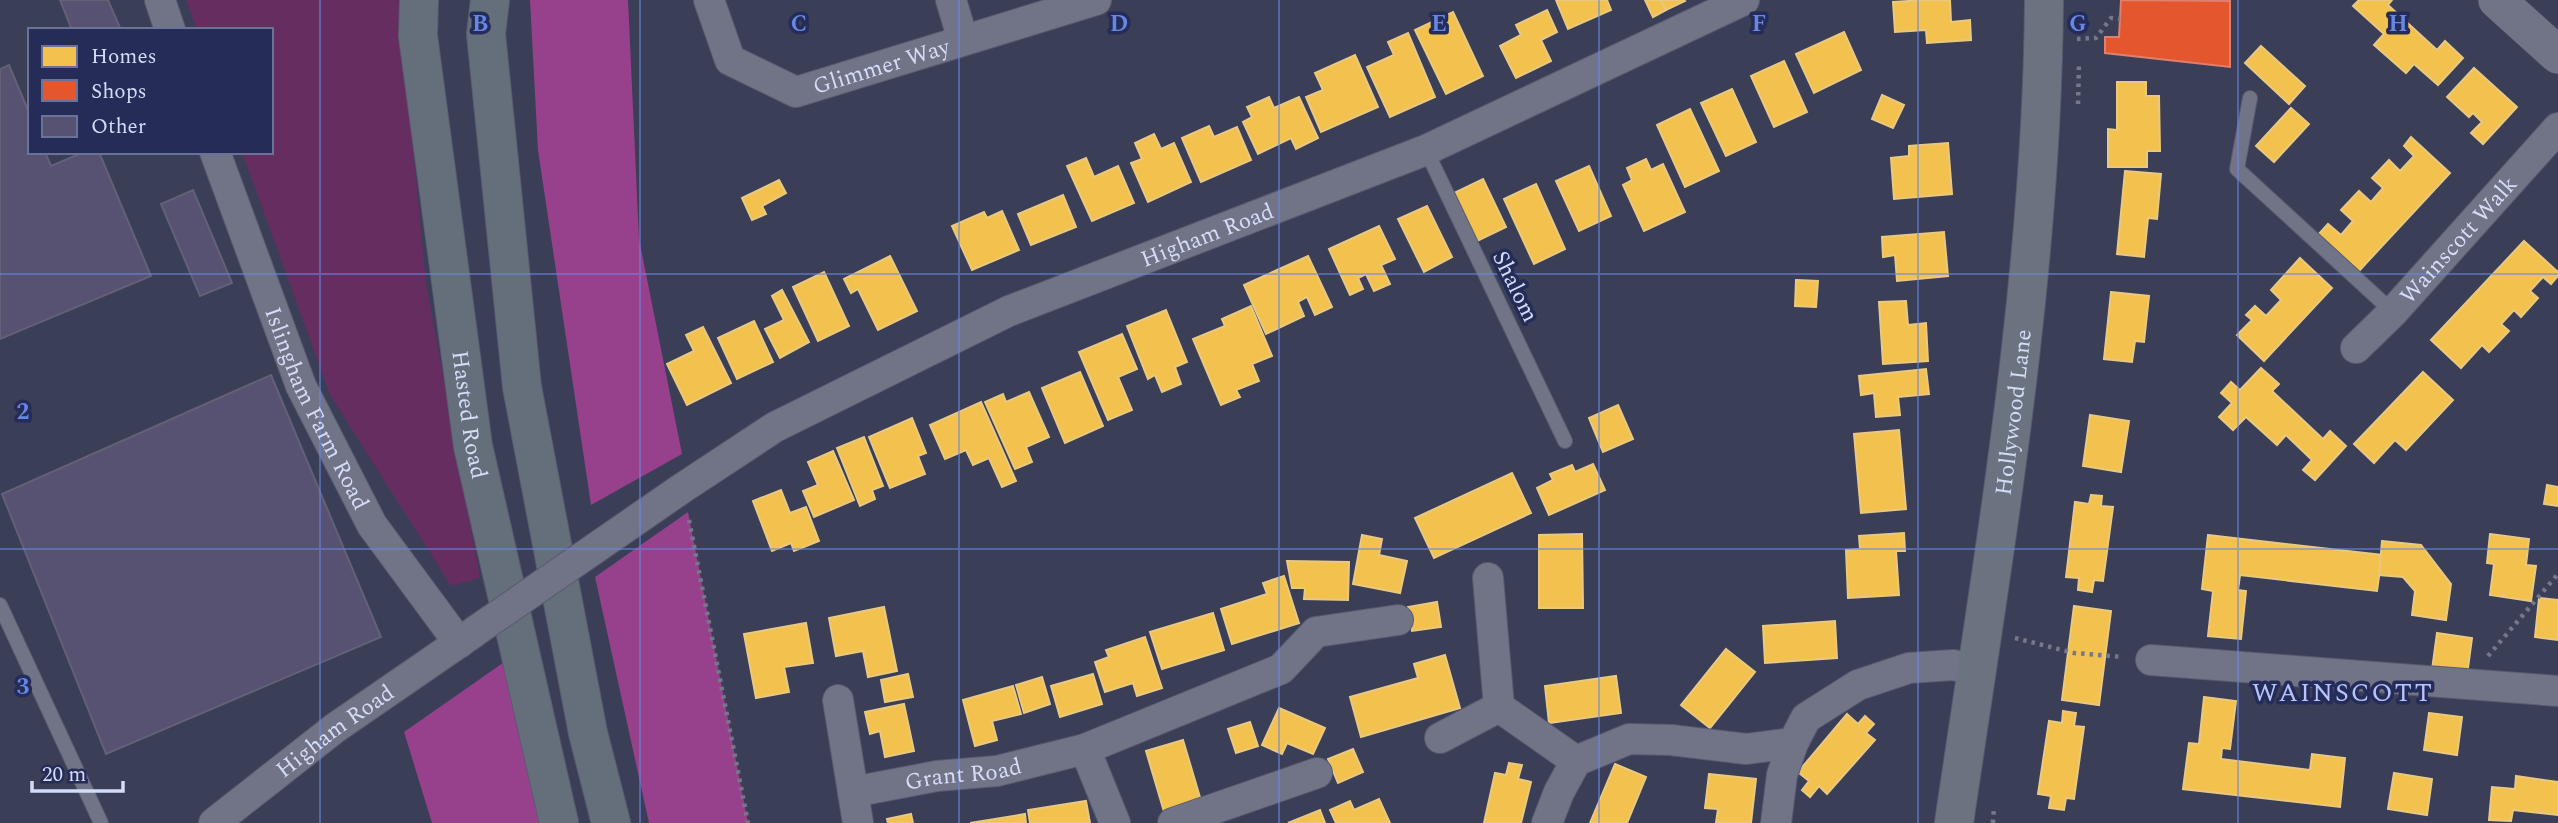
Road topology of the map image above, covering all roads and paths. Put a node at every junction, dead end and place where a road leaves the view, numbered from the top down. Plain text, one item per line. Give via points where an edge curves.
1 (160, 0) edge
2 (419, 0) edge
3 (489, 0) edge
4 (709, 0) edge
5 (951, 0) edge
6 (1096, 0) edge
7 (1744, 0) edge
8 (2044, 0) edge
9 (2497, 0) edge
10 (2120, 19) dead end
11 (169, 28) edge
12 (2077, 39) dead end
13 (963, 40) junction
14 (2558, 55) edge
15 (2250, 98) dead end
16 (2558, 128) edge
17 (1426, 150) junction
18 (216, 154) edge
19 (2393, 312) junction
20 (2356, 348) dead end
21 (1565, 441) dead end
22 (682, 489) junction
23 (2558, 574) edge
24 (1488, 578) dead end
25 (0, 605) edge
26 (1398, 620) dead end
27 (1983, 630) junction
28 (467, 637) junction
29 (2151, 660) joint
30 (1977, 670) junction
31 (2464, 684) junction
32 (2558, 691) edge
33 (838, 700) dead end
34 (1499, 706) junction
35 (1440, 738) dead end
36 (1793, 743) junction
37 (1086, 749) junction
38 (1576, 761) junction
39 (1317, 773) dead end
40 (853, 792) junction
41 (101, 823) edge
42 (214, 823) edge
43 (559, 823) edge
44 (611, 823) edge
45 (748, 823) edge
46 (858, 823) edge
47 (1115, 823) edge
48 (1173, 823) edge
49 (1547, 823) edge
50 (1776, 823) edge
51 (1954, 823) edge

1 - 11 street
2 - 43 main road, Hasted Road via 418,36 473,446
3 - 44 main road via 486,34 522,387 589,733
4 - 13 street, Glimmer Way via 730,60 796,92
5 - 13 street
6 - 13 street, Glimmer Way
7 - 17 street, Higham Road
8 - 27 main road, Hollywood Lane via 2043,110 2034,240
9 - 14 street
10 - 12 path via 2111,18 2096,38
15 - 19 lane via 2237,169
16 - 19 street, Wainscott Walk
17 - 21 lane, Shalom
17 - 22 street, Higham Road via 1009,311 775,427
18 - 28 street, Islingham Farm Road via 301,386 372,525
19 - 20 street, Wainscott Walk
22 - 28 street, Higham Road, bridge
22 - 45 path
23 - 31 path
24 - 34 street
25 - 41 lane
26 - 37 street, Grant Road via 1316,632 1281,668
27 - 29 path via 2074,653
27 - 30 main road, Hollywood Lane
28 - 42 street, Higham Road via 335,728
29 - 31 street
30 - 36 street via 1953,665 1909,668 1858,685 1806,718
30 - 51 main road, Hollywood Lane
31 - 32 street
33 - 40 street
34 - 35 street
34 - 38 street
36 - 38 street via 1746,749 1629,739
36 - 50 street via 1782,775
37 - 40 street, Grant Road via 997,771 937,776
37 - 47 street
38 - 49 street
39 - 48 street
40 - 46 street

